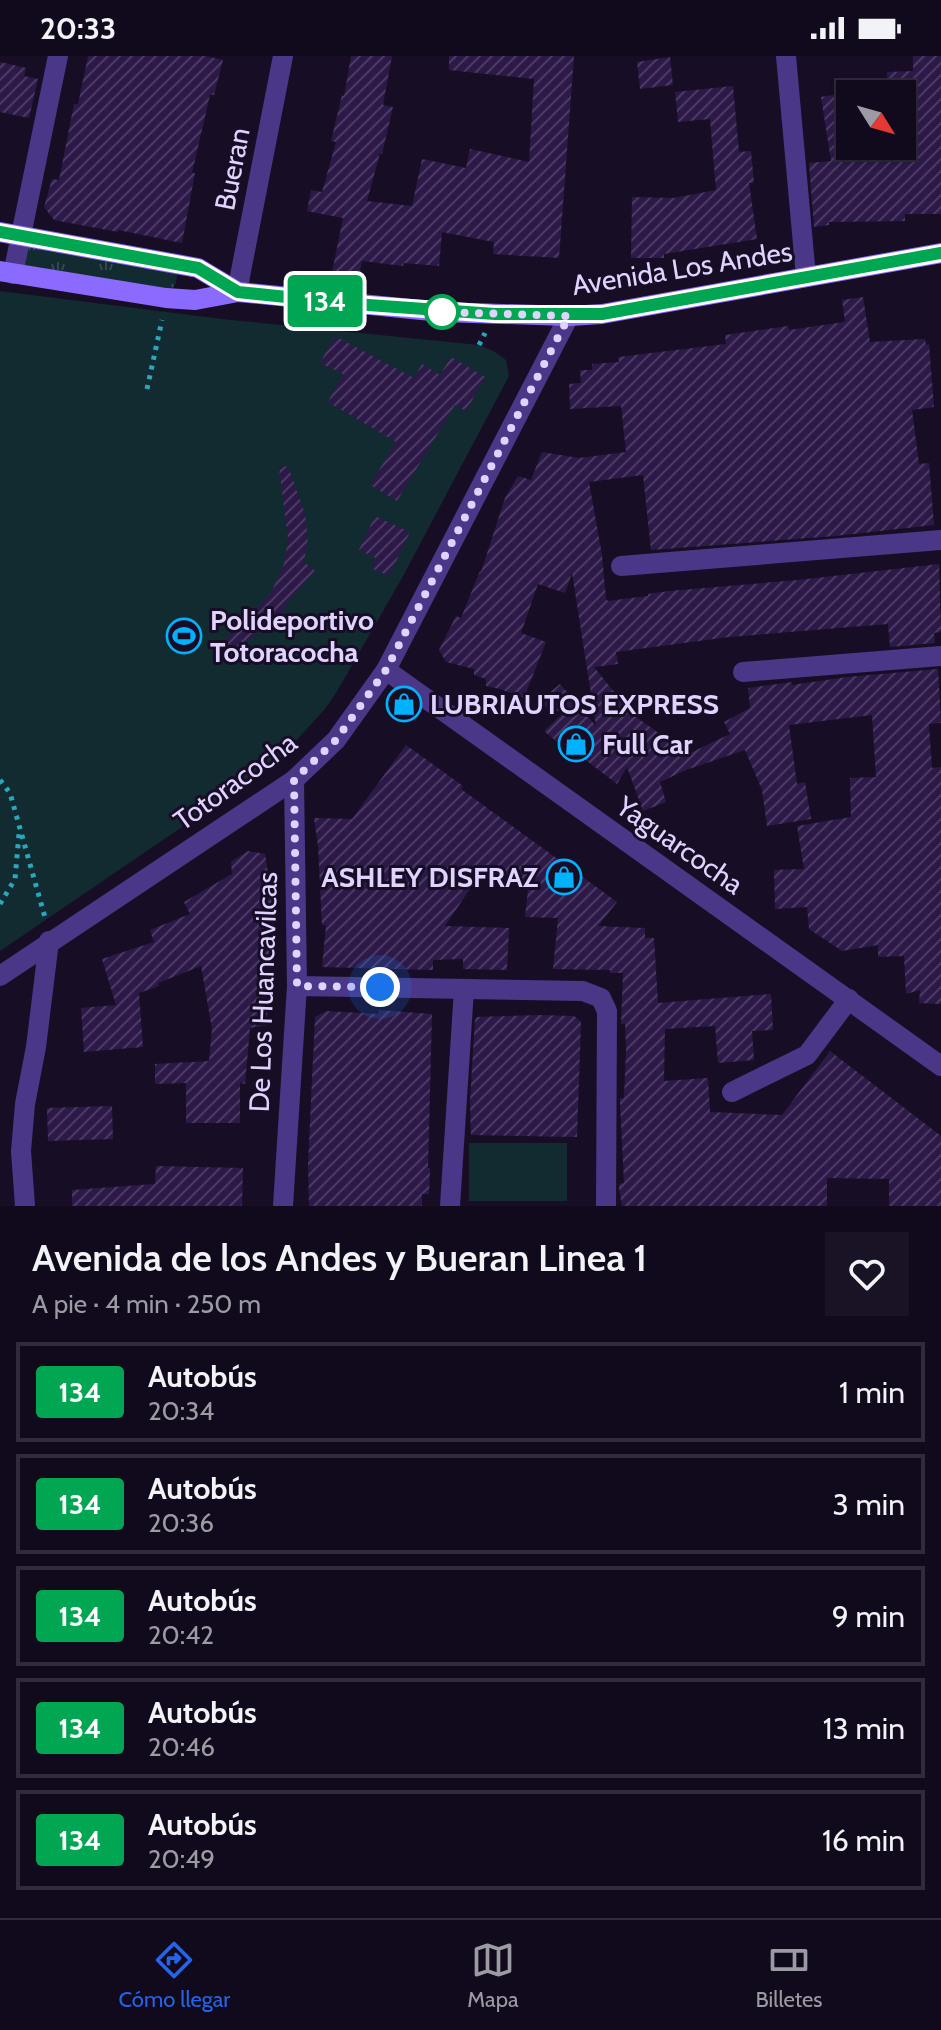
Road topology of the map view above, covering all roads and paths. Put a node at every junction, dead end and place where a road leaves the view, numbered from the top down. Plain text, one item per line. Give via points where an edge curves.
1 (58, 56) edge
2 (283, 56) edge
3 (786, 56) edge
4 (0, 232) edge
5 (22, 236) junction
6 (941, 253) edge
7 (6, 272) edge
8 (806, 277) junction
9 (238, 292) junction
10 (166, 298) junction
11 (569, 316) junction
12 (147, 389) dead end
13 (941, 540) edge
14 (621, 566) dead end
15 (941, 656) edge
16 (386, 670) junction
17 (743, 672) dead end
18 (0, 780) edge
19 (294, 780) junction
20 (19, 829) junction
21 (0, 904) edge
22 (49, 941) junction
23 (0, 976) edge
24 (297, 986) junction
25 (464, 989) junction
26 (849, 999) junction
27 (941, 1066) edge
28 (732, 1092) dead end
29 (25, 1206) edge
30 (283, 1206) edge
31 (450, 1206) edge
32 (606, 1206) edge

1 - 5 street
2 - 9 street, Bueran
3 - 8 street
4 - 5 main road, Avenida Los Andes
5 - 7 street
5 - 9 main road, Avenida Los Andes via 198,268
6 - 8 main road, Avenida Los Andes
7 - 10 main road, Avenida Los Andes
8 - 11 main road, Avenida Los Andes
9 - 10 main road, Avenida Los Andes via 195,300
9 - 11 main road, Avenida Los Andes via 442,312
10 - 12 path
11 - 16 street, Totoracocha
13 - 14 street
15 - 17 street
16 - 19 street, Totoracocha via 336,740
16 - 26 street, Yaguarcocha
18 - 20 path via 10,793
19 - 22 street, Totoracocha
19 - 24 street, De Los Huancavilcas
20 - 21 path via 15,879
20 - 22 path
22 - 23 street, Totoracocha
22 - 29 street via 25,1104
24 - 25 street
24 - 30 street, De Los Huancavilcas
25 - 31 street
25 - 32 street via 583,991 601,998 607,1011
26 - 27 street, Yaguarcocha
26 - 28 street via 807,1055

